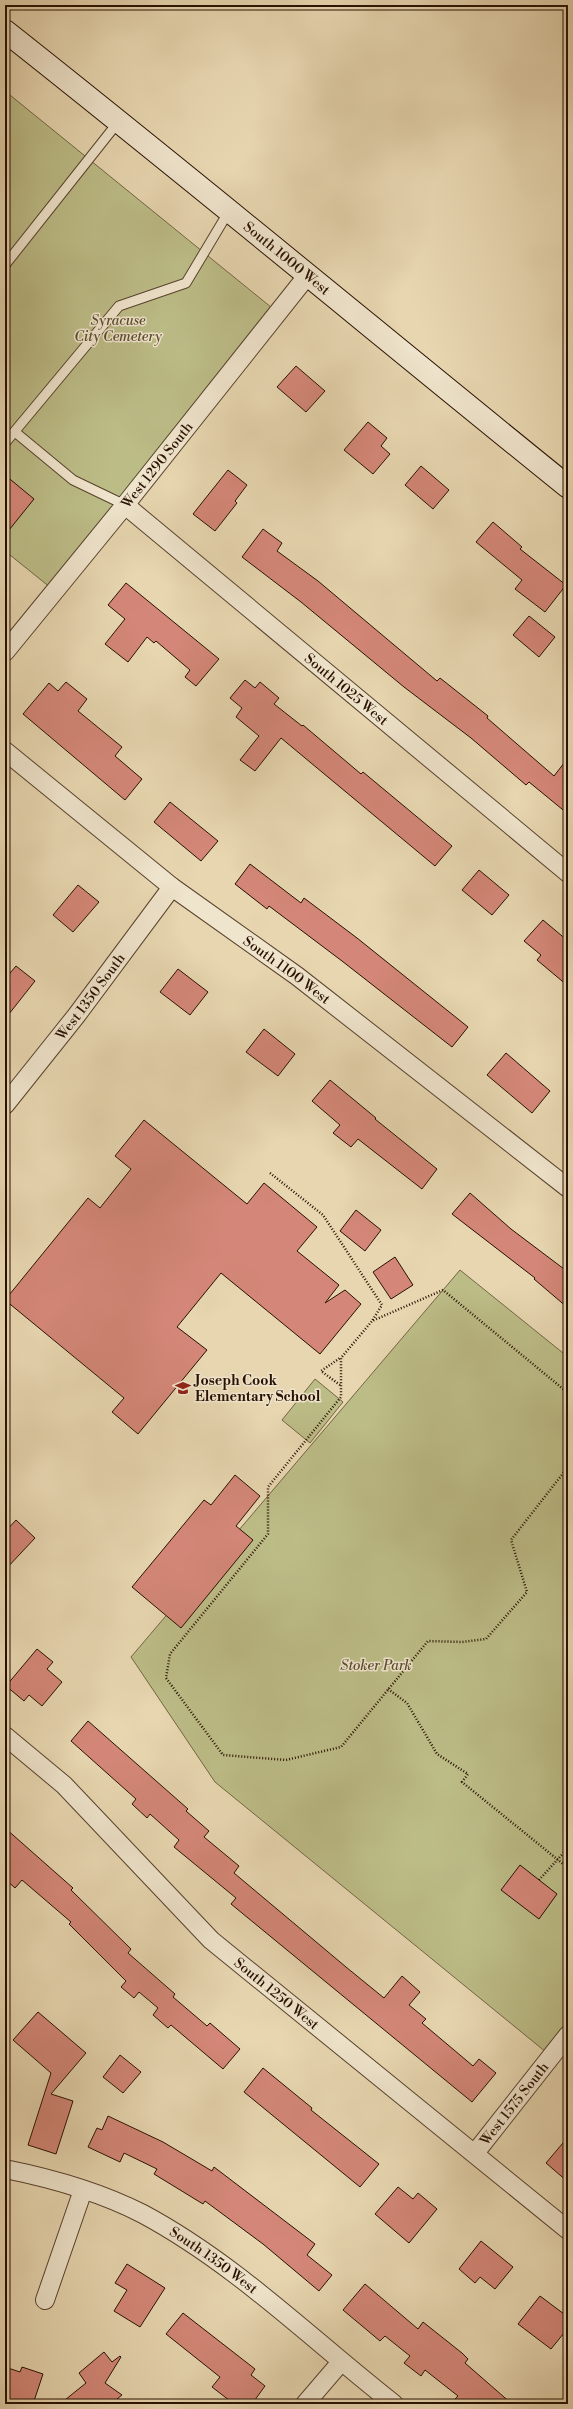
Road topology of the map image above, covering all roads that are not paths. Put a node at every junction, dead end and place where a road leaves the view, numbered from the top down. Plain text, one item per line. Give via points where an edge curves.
1 (5, 31) edge
2 (119, 121) junction
3 (229, 210) junction
4 (5, 265) edge
5 (307, 276) junction
6 (15, 432) junction
7 (5, 443) edge
8 (568, 487) edge
9 (126, 505) junction
10 (5, 652) edge
11 (5, 752) edge
12 (568, 873) edge
13 (172, 886) junction
14 (5, 1104) edge
15 (568, 1188) edge
16 (5, 1736) edge
17 (568, 2035) edge
18 (475, 2153) junction
19 (5, 2168) edge
20 (83, 2190) junction
21 (568, 2230) edge
22 (45, 2300) dead end
23 (341, 2362) junction
24 (305, 2404) edge
25 (394, 2404) edge

1 - 2 main road, South 1000 West
2 - 3 main road, South 1000 West
2 - 4 lane
3 - 5 main road, South 1000 West
3 - 6 lane via 186,283 120,306
5 - 8 main road, South 1000 West
5 - 9 street, West 1290 South
6 - 7 lane
6 - 9 lane via 73,480
9 - 10 street, West 1290 South
9 - 12 street, South 1025 West
11 - 13 street, South 1100 West
13 - 14 street, West 1350 South via 76,1016
13 - 15 street, South 1100 West via 297,976
16 - 18 street, South 1250 West via 64,1785 211,1940
17 - 18 street, West 1575 South
18 - 21 street, South 1250 West
19 - 20 street, South 1350 West
20 - 22 street
20 - 23 street, South 1350 West via 142,2214 199,2248 257,2289
23 - 24 street
23 - 25 street, South 1350 West

